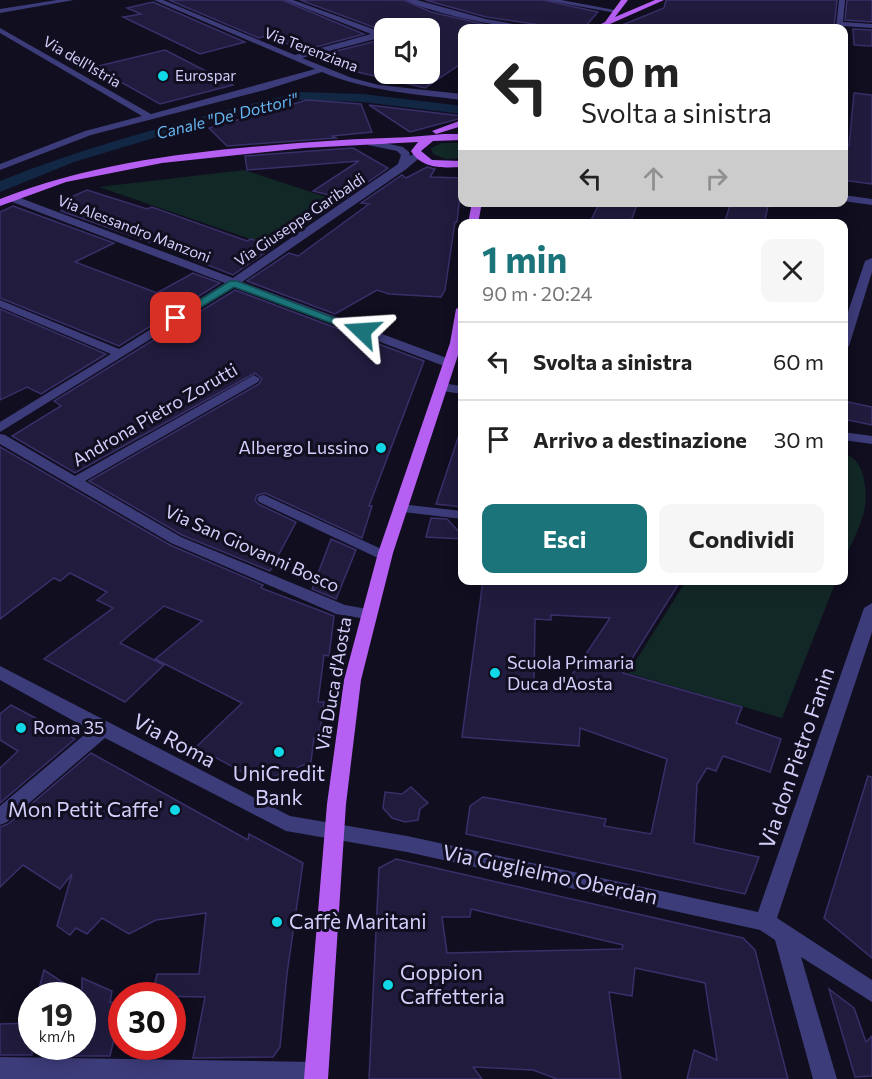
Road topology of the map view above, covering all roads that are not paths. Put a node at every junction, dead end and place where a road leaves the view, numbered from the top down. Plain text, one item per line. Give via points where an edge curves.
1 (71, 0) edge
2 (157, 0) edge
3 (287, 0) edge
4 (409, 0) edge
5 (548, 0) edge
6 (625, 0) edge
7 (661, 0) edge
8 (842, 0) edge
9 (0, 11) edge
10 (616, 11) junction
11 (506, 24) edge
12 (606, 24) edge
13 (609, 24) edge
14 (840, 24) edge
15 (848, 26) edge
16 (872, 26) edge
17 (0, 30) edge
18 (374, 31) edge
19 (374, 36) edge
20 (292, 58) junction
21 (320, 70) junction
22 (349, 80) junction
23 (269, 87) junction
24 (458, 97) edge
25 (150, 117) junction
26 (458, 125) edge
27 (458, 126) edge
28 (458, 137) edge
29 (435, 138) junction
30 (386, 140) junction
31 (348, 142) junction
32 (371, 143) junction
33 (417, 153) junction
34 (458, 165) edge
35 (0, 167) edge
36 (402, 168) junction
37 (11, 198) junction
38 (848, 199) edge
39 (872, 202) edge
40 (0, 203) edge
41 (870, 261) dead end
42 (233, 283) junction
43 (0, 303) edge
44 (848, 330) edge
45 (458, 332) edge
46 (119, 353) junction
47 (448, 363) junction
48 (254, 379) dead end
49 (441, 387) junction
50 (458, 389) edge
51 (0, 428) edge
52 (848, 437) edge
53 (0, 438) edge
54 (872, 440) edge
55 (74, 482) junction
56 (264, 499) dead end
57 (400, 508) junction
58 (458, 515) edge
59 (384, 555) junction
60 (872, 608) edge
61 (367, 614) junction
62 (0, 672) edge
63 (103, 729) junction
64 (0, 817) edge
65 (335, 830) junction
66 (765, 922) junction
67 (784, 934) junction
68 (872, 992) edge
69 (0, 1068) edge
70 (316, 1076) edge
71 (825, 1079) edge

1 - 9 street
2 - 20 street, Via Terenziana
3 - 18 street
4 - 11 street
5 - 10 street
6 - 10 main road
7 - 13 main road
8 - 14 street
10 - 12 main road
15 - 16 street
17 - 25 street, Via dell'Istria
19 - 20 street
20 - 21 street, Via Terenziana
21 - 22 street, Via Terenziana
21 - 23 street
22 - 23 street
22 - 24 street, Via Terenziana
23 - 25 street
25 - 35 street via 88,133
26 - 30 main road
27 - 29 main road
28 - 29 main road
29 - 30 main road
29 - 33 main road via 420,144
30 - 31 main road
31 - 32 main road
31 - 37 main road via 136,164 95,171
32 - 33 main road via 403,145
32 - 36 street via 400,149 406,154
33 - 34 main road via 436,164
33 - 36 street, Via Giuseppe Garibaldi
36 - 42 street, Via Giuseppe Garibaldi
37 - 40 main road
37 - 42 street, Via Alessandro Manzoni
38 - 39 street
41 - 44 street
42 - 46 street, Via Giuseppe Garibaldi
42 - 47 street, Via Alessandro Manzoni
43 - 46 street
45 - 47 main road, Via Duca d'Aosta
46 - 51 street, Via Giuseppe Garibaldi
47 - 49 main road, Via Duca d'Aosta
48 - 55 street, Androna Pietro Zorutti
49 - 50 street
49 - 57 main road, Via Duca d'Aosta
52 - 54 street
53 - 55 street, Via San Giovanni Bosco
55 - 61 street, Via San Giovanni Bosco via 176,540 342,610
56 - 59 street
57 - 58 street
57 - 59 main road, Via Duca d'Aosta
59 - 61 main road, Via Duca d'Aosta
60 - 66 street, Via don Pietro Fanin
61 - 65 main road, Via Duca d'Aosta via 347,712
62 - 63 street, Via Roma
63 - 64 street
63 - 65 street, Via Roma via 273,818
65 - 66 street, Via Guglielmo Oberdan
65 - 70 main road, Via Duca d'Aosta
66 - 67 street
67 - 68 street
67 - 71 street
69 - 70 street

